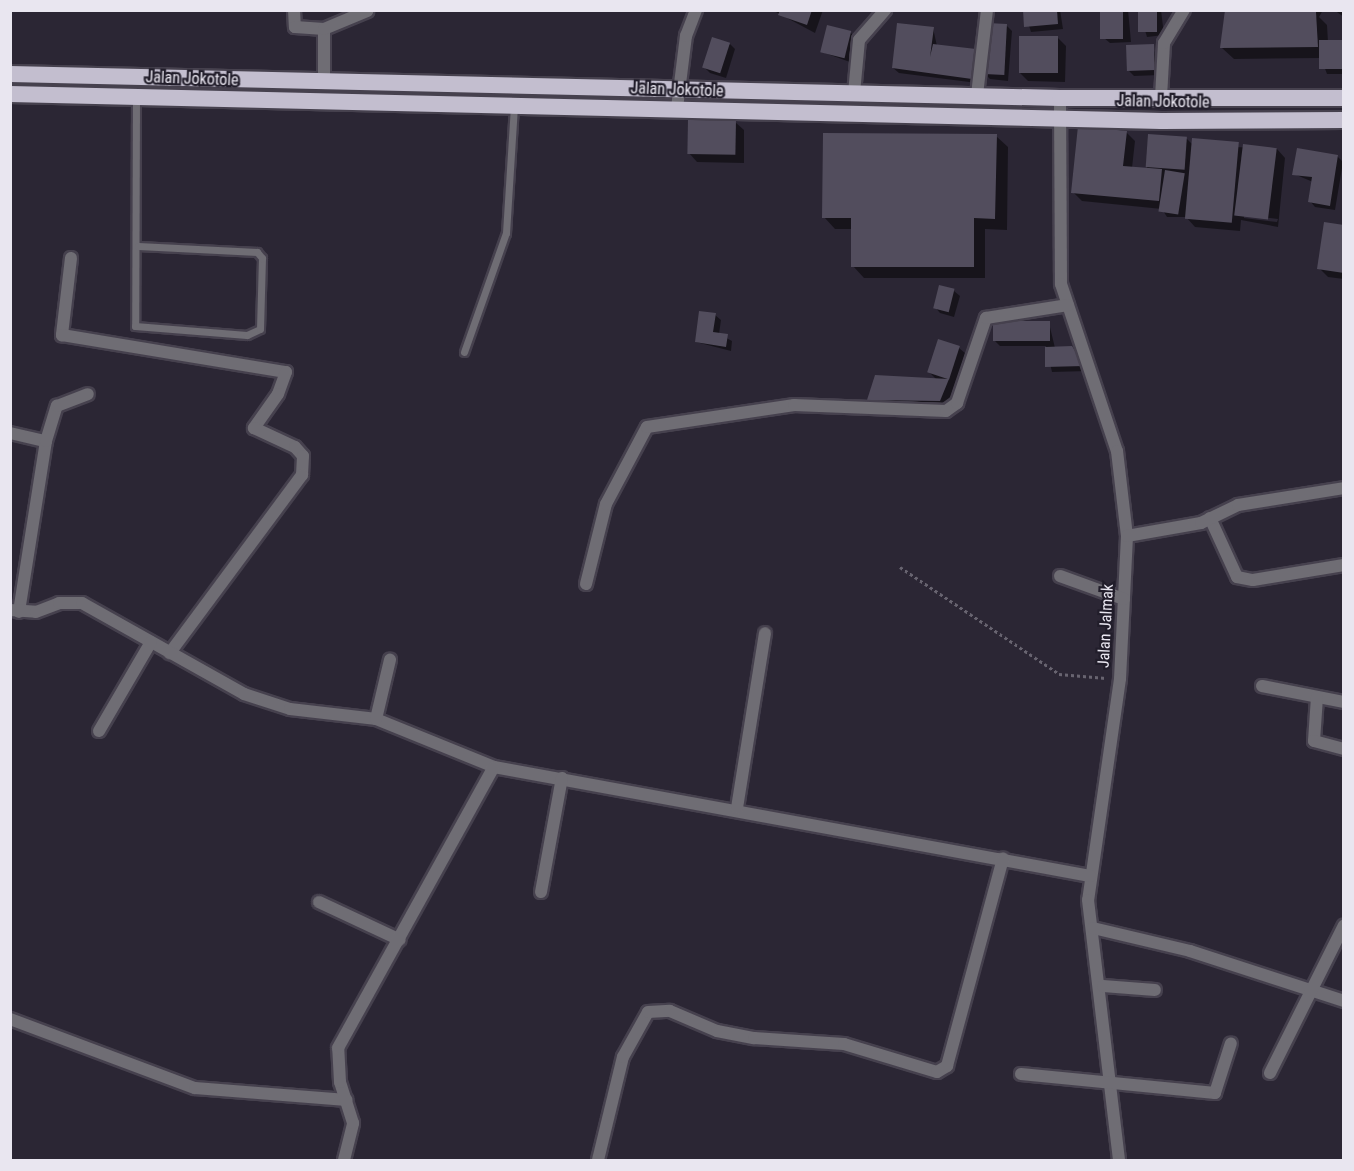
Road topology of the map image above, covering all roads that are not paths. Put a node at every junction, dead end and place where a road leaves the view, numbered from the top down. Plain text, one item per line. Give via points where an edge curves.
1 (294, 10) edge
2 (696, 10) edge
3 (885, 10) edge
4 (987, 10) edge
5 (1184, 10) edge
6 (366, 11) edge
7 (324, 30) junction
8 (10, 74) edge
9 (324, 82) junction
10 (678, 89) junction
11 (787, 91) junction
12 (854, 93) junction
13 (10, 94) edge
14 (136, 96) junction
15 (977, 96) junction
16 (1161, 97) junction
17 (1059, 98) junction
18 (1344, 98) edge
19 (514, 104) junction
20 (677, 108) junction
21 (787, 111) junction
22 (1060, 117) junction
23 (1344, 120) edge
24 (138, 246) junction
25 (71, 258) dead end
26 (1068, 305) junction
27 (464, 352) dead end
28 (88, 394) dead end
29 (10, 433) edge
30 (46, 441) junction
31 (1344, 488) edge
32 (1210, 518) junction
33 (1127, 536) junction
34 (1344, 565) edge
35 (1060, 576) dead end
36 (586, 584) dead end
37 (1124, 598) junction
38 (17, 609) edge
39 (765, 633) dead end
40 (151, 642) junction
41 (170, 653) junction
42 (390, 660) dead end
43 (1262, 686) dead end
44 (1317, 697) junction
45 (1344, 702) edge
46 (376, 719) junction
47 (99, 731) dead end
48 (1344, 749) edge
49 (494, 767) junction
50 (562, 778) junction
51 (737, 808) junction
52 (1003, 858) junction
53 (1090, 876) junction
54 (541, 892) dead end
55 (319, 902) dead end
56 (1344, 925) edge
57 (1093, 928) junction
58 (400, 940) junction
59 (1102, 986) junction
60 (1155, 990) dead end
61 (1313, 991) junction
62 (1344, 1001) edge
63 (10, 1019) edge
64 (1231, 1043) dead end
65 (1270, 1073) dead end
66 (1021, 1074) dead end
67 (1113, 1080) junction
68 (347, 1100) junction
69 (344, 1161) edge
70 (598, 1161) edge
71 (1119, 1161) edge

1 - 7 street via 295,27
2 - 10 street
3 - 12 street via 859,40
4 - 15 street
5 - 16 street via 1164,43
6 - 7 street
7 - 9 street
8 - 9 highway, Jalan Jokotole
9 - 10 highway, Jalan Jokotole
10 - 11 highway, Jalan Jokotole
10 - 20 street
11 - 12 highway, Jalan Jokotole
11 - 21 highway
12 - 15 highway, Jalan Jokotole
13 - 14 highway, Jalan Jokotole
14 - 19 highway, Jalan Jokotole
14 - 24 lane
15 - 17 highway, Jalan Jokotole
16 - 17 highway, Jalan Jokotole
16 - 18 highway, Jalan Jokotole
17 - 22 street, Jalan Jalmak
19 - 20 highway, Jalan Jokotole
19 - 27 lane via 506,233
20 - 21 highway, Jalan Jokotole
21 - 22 highway, Jalan Jokotole
22 - 23 highway, Jalan Jokotole
22 - 26 street, Jalan Jalmak via 1058,240
24 - 24 lane via 135,326 247,334 260,329 262,258 257,252
25 - 41 street via 62,334 285,372 278,394 254,428 295,447 303,456 302,475
26 - 33 street, Jalan Jalmak via 1117,451
26 - 36 street via 986,318 957,403 946,411 794,405 647,427 606,504
28 - 30 street via 57,406
29 - 30 street
30 - 38 street
31 - 32 street via 1238,505
32 - 33 street
32 - 34 street via 1237,577 1253,580
33 - 37 street, Jalan Jalmak
35 - 37 street
37 - 53 street, Jalan Jalmak via 1120,679
38 - 40 street via 82,603
39 - 51 street
40 - 41 street
40 - 47 street
41 - 46 street via 244,694 290,709
42 - 46 street
43 - 44 street
44 - 45 street
44 - 48 street via 1314,741
46 - 49 street
49 - 50 street
49 - 58 street
50 - 51 street
50 - 54 street
51 - 52 street
52 - 53 street
52 - 70 street via 947,1066 937,1072 844,1044 754,1038 717,1031 670,1011 648,1012 623,1057
53 - 57 street, Jalan Jalmak
55 - 58 street
56 - 61 street
57 - 59 street, Jalan Jalmak
57 - 61 street via 1190,951
58 - 68 street via 338,1048 340,1082
59 - 60 street
59 - 67 street, Jalan Jalmak
61 - 62 street
61 - 65 street
63 - 68 street via 178,1084 229,1094
64 - 67 street via 1218,1092
66 - 67 street
67 - 71 street, Jalan Jalmak
68 - 69 street via 353,1124

